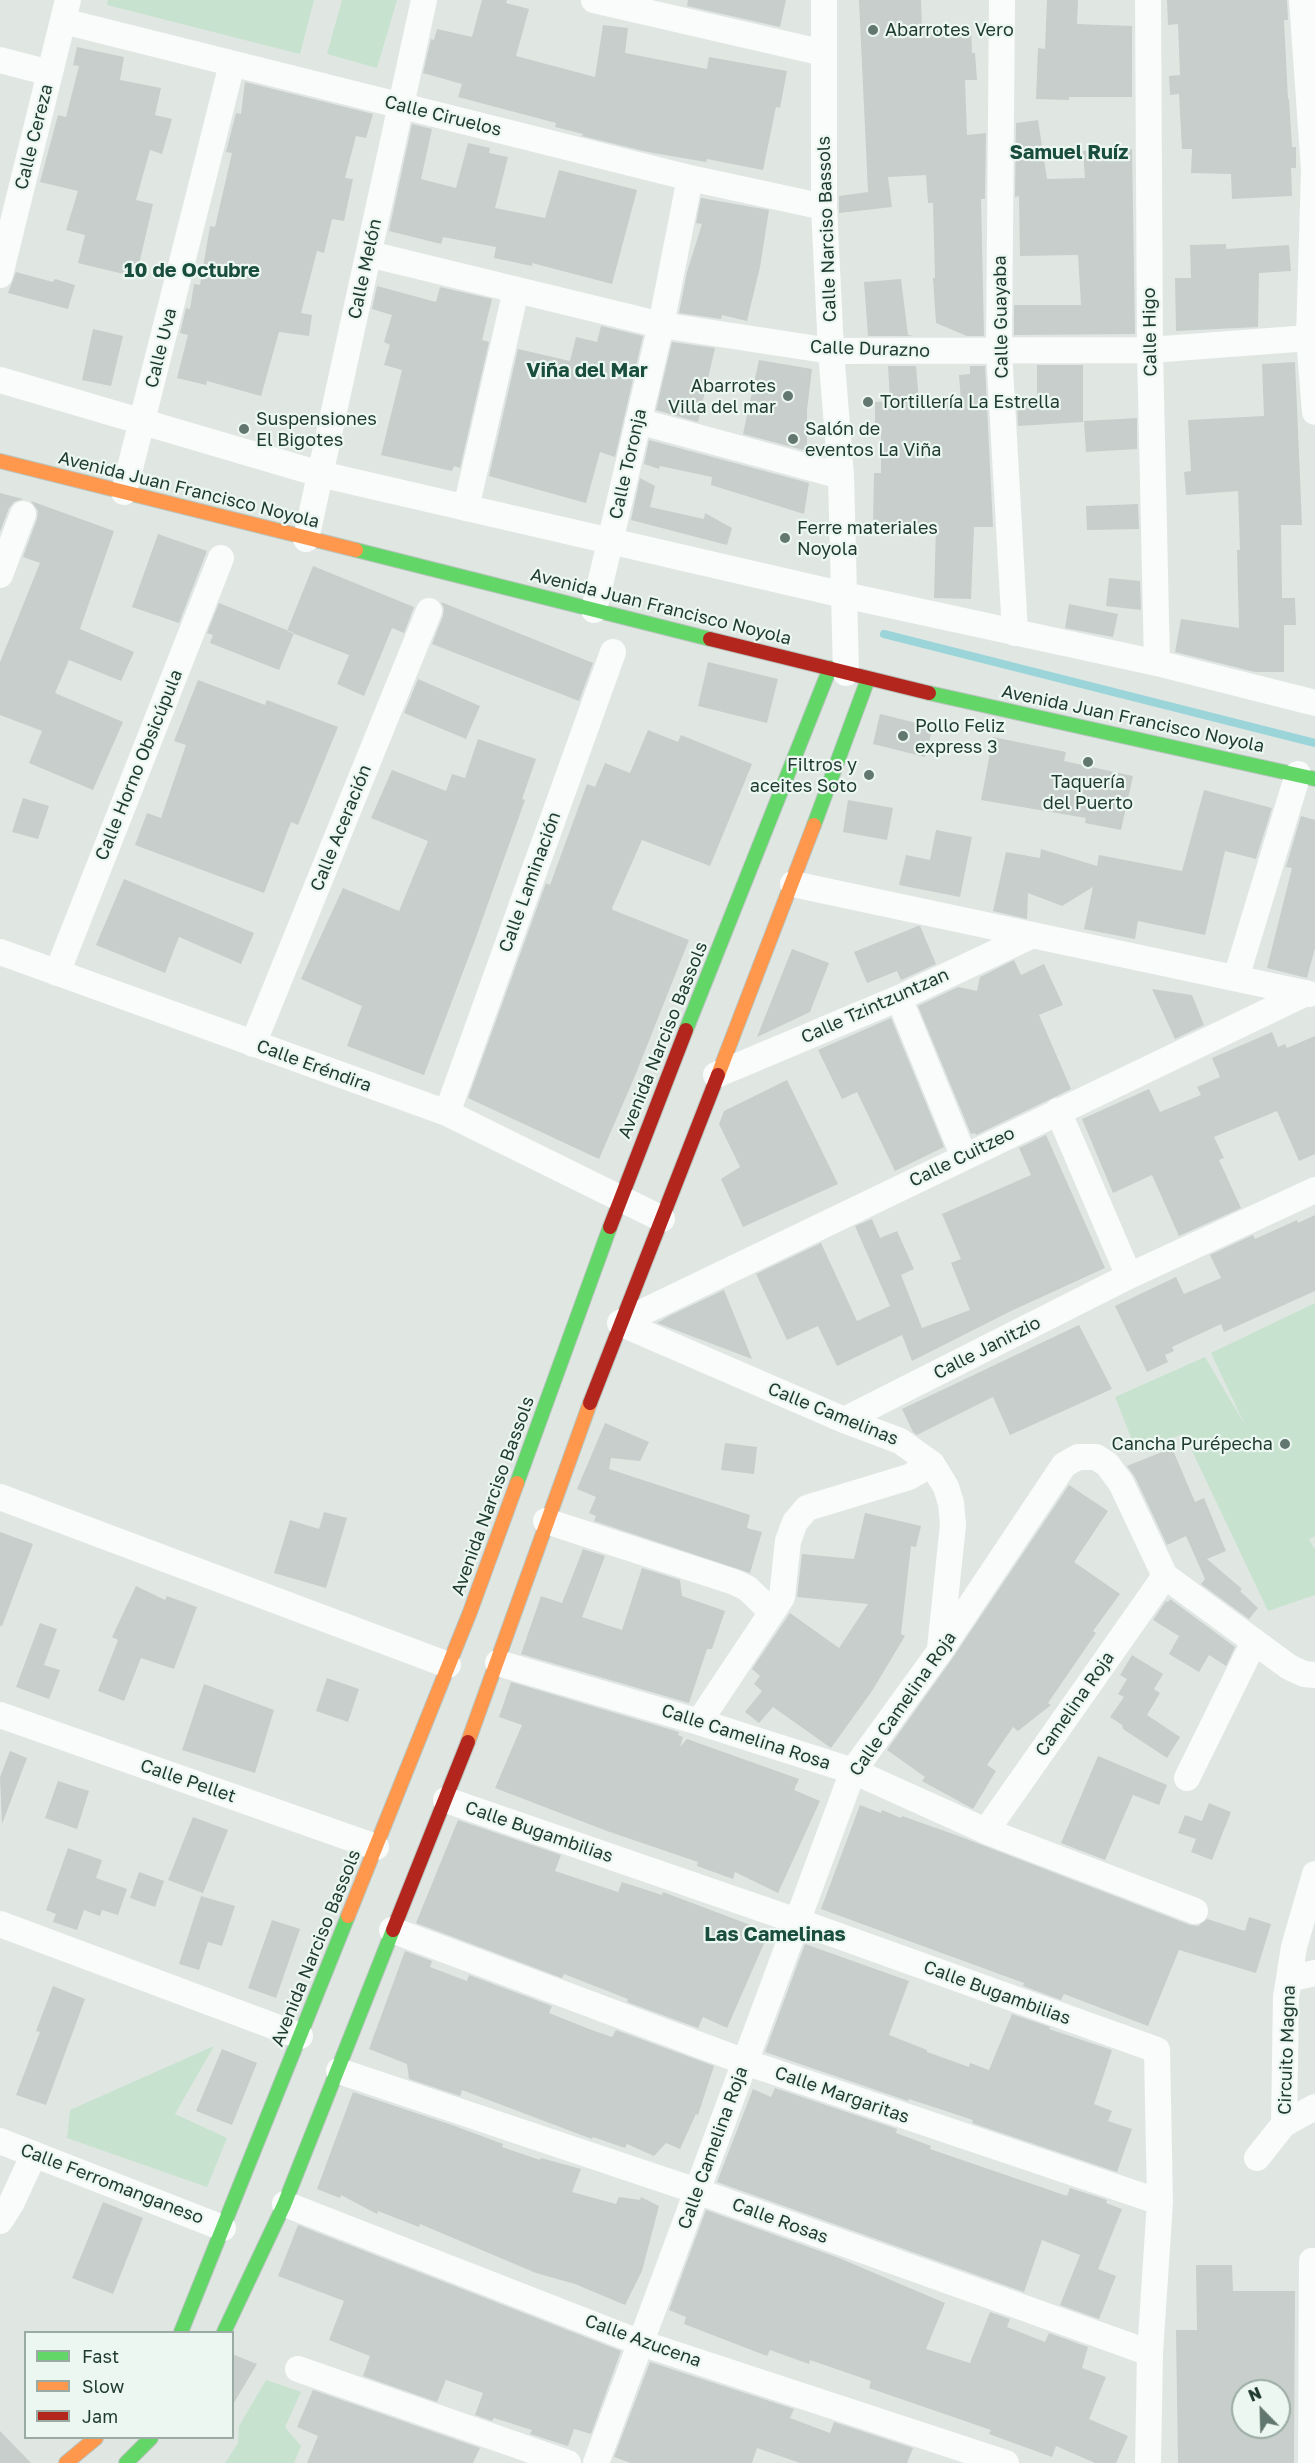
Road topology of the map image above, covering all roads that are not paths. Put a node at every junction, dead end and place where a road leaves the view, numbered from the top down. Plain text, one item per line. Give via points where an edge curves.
1 (424, 0) edge
2 (594, 0) edge
3 (824, 0) edge
4 (1002, 0) edge
5 (1148, 0) edge
6 (65, 11) edge
7 (1307, 15) edge
8 (824, 53) junction
9 (0, 60) edge
10 (232, 64) junction
11 (50, 74) junction
12 (401, 106) junction
13 (1314, 170) edge
14 (690, 178) junction
15 (9, 204) edge
16 (824, 207) junction
17 (369, 254) junction
18 (0, 275) edge
19 (516, 290) junction
20 (1313, 307) edge
21 (661, 324) junction
22 (1309, 338) junction
23 (999, 350) junction
24 (1150, 350) junction
25 (831, 351) junction
26 (0, 380) edge
27 (1315, 412) edge
28 (638, 421) junction
29 (143, 422) junction
30 (0, 461) edge
31 (321, 474) junction
32 (841, 476) junction
33 (124, 492) junction
34 (466, 508) junction
35 (23, 514) dead end
36 (306, 539) junction
37 (610, 541) junction
38 (221, 558) dead end
39 (0, 575) edge
40 (844, 595) junction
41 (594, 610) junction
42 (429, 611) dead end
43 (1015, 633) junction
44 (613, 652) dead end
45 (1157, 663) junction
46 (848, 673) junction
47 (1315, 703) edge
48 (1306, 776) edge
49 (793, 884) junction
50 (1033, 935) junction
51 (0, 952) edge
52 (57, 973) junction
53 (1236, 978) junction
54 (1310, 994) edge
55 (899, 998) junction
56 (253, 1044) junction
57 (716, 1075) junction
58 (1058, 1111) junction
59 (447, 1113) junction
60 (964, 1157) junction
61 (1315, 1190) edge
62 (620, 1198) junction
63 (662, 1219) junction
64 (1129, 1276) junction
65 (620, 1323) junction
66 (844, 1420) junction
67 (932, 1464) junction
68 (0, 1497) edge
69 (546, 1521) junction
70 (1165, 1576) junction
71 (772, 1612) junction
72 (1254, 1642) junction
73 (940, 1651) junction
74 (498, 1663) junction
75 (448, 1665) junction
76 (1315, 1675) edge
77 (0, 1715) edge
78 (699, 1722) junction
79 (853, 1771) junction
80 (1187, 1778) dead end
81 (446, 1800) junction
82 (986, 1831) junction
83 (376, 1847) junction
84 (1315, 1874) edge
85 (1195, 1911) dead end
86 (797, 1921) junction
87 (0, 1924) edge
88 (392, 1930) junction
89 (1315, 1973) edge
90 (1289, 1979) junction
91 (300, 2036) junction
92 (745, 2062) junction
93 (339, 2071) junction
94 (1315, 2107) edge
95 (1284, 2124) junction
96 (0, 2141) edge
97 (34, 2154) junction
98 (1257, 2158) dead end
99 (697, 2191) junction
100 (1160, 2202) junction
101 (285, 2204) junction
102 (0, 2221) edge
103 (223, 2228) junction
104 (1312, 2261) dead end
105 (180, 2331) edge
106 (225, 2331) edge
107 (641, 2343) junction
108 (1150, 2353) junction
109 (298, 2369) dead end
110 (95, 2439) edge
111 (132, 2439) edge
112 (151, 2439) edge
113 (145, 2453) junction
114 (66, 2463) edge
115 (126, 2463) edge
116 (568, 2463) edge
117 (596, 2463) edge
118 (1006, 2463) edge
119 (1148, 2463) edge
120 (1311, 2463) edge

1 - 12 street, Calle Melón
2 - 8 street
3 - 8 street, Calle Narciso Bassols
4 - 23 street, Calle Guayaba
5 - 24 street, Calle Higo
6 - 10 street, Calle Ciruelos
6 - 11 street, Calle Cereza
7 - 13 street
8 - 16 street, Calle Narciso Bassols
9 - 11 street
10 - 12 street, Calle Ciruelos
10 - 29 street, Calle Uva
11 - 15 street, Calle Cereza
12 - 14 street, Calle Ciruelos
12 - 17 street, Calle Melón
13 - 20 street
14 - 16 street, Calle Ciruelos
14 - 21 street, Calle Toronja
15 - 18 street, Calle Cereza
16 - 25 street, Calle Narciso Bassols
17 - 19 street, Calle Durazno
17 - 31 street, Calle Melón
19 - 21 street, Calle Durazno
19 - 34 street
20 - 22 street
21 - 25 street, Calle Durazno
21 - 28 street, Calle Toronja
22 - 24 street, Calle Durazno
22 - 27 street
23 - 24 street, Calle Durazno
23 - 25 street, Calle Durazno
23 - 43 street, Calle Guayaba
24 - 45 street, Calle Higo
25 - 32 street, Calle Narciso Bassols
26 - 29 street
28 - 32 street
28 - 37 street, Calle Toronja
29 - 31 street
29 - 33 street, Calle Uva
30 - 33 street, Avenida Juan Francisco Noyola
31 - 34 street
31 - 36 street, Calle Melón
32 - 40 street, Calle Narciso Bassols
33 - 36 street, Avenida Juan Francisco Noyola
34 - 37 street
35 - 39 street
36 - 41 street, Avenida Juan Francisco Noyola
37 - 40 street
37 - 41 street, Calle Toronja
38 - 52 street, Calle Horno Obsicúpula
40 - 43 street
40 - 46 street, Calle Narciso Bassols
41 - 46 street, Avenida Juan Francisco Noyola
42 - 56 street, Calle Aceración
43 - 45 street
44 - 59 street, Calle Laminación
45 - 47 street
46 - 48 street, Avenida Juan Francisco Noyola
46 - 49 street
46 - 62 street, Avenida Narciso Bassols
48 - 53 street
49 - 50 street
49 - 57 street
50 - 53 street
50 - 55 street, Calle Tzintzuntzan
51 - 52 street, Calle Eréndira
52 - 56 street, Calle Eréndira
53 - 54 street
54 - 58 street, Calle Cuitzeo
55 - 57 street, Calle Tzintzuntzan
55 - 60 street
56 - 59 street, Calle Eréndira
57 - 63 street
58 - 60 street, Calle Cuitzeo
58 - 64 street
59 - 62 street, Calle Eréndira
60 - 65 street, Calle Cuitzeo
61 - 64 street, Calle Janitzio
62 - 63 street, Calle Eréndira
62 - 75 street, Avenida Narciso Bassols
63 - 65 street
64 - 66 street, Calle Janitzio
65 - 66 street, Calle Camelinas
65 - 69 street
66 - 67 street, Calle Camelinas via 900,1441
67 - 71 street via 909,1477 807,1508 795,1522 788,1540 782,1597
67 - 73 street, Calle Camelinas via 946,1487 953,1525
68 - 75 street
69 - 71 street via 734,1582 747,1588
69 - 74 street
70 - 72 street
70 - 73 street, Calle Camelina Roja via 1121,1483 1107,1464 1096,1457 1078,1457 1064,1465
70 - 82 street, Camelina Roja
71 - 78 street
72 - 76 street via 1289,1667
72 - 80 street
73 - 79 street, Calle Camelina Roja
74 - 78 street, Calle Camelina Rosa
74 - 81 street
75 - 83 street, Avenida Narciso Bassols
77 - 83 street, Calle Pellet
78 - 79 street, Calle Camelina Rosa
79 - 82 street, Calle Camelina Rosa
79 - 86 street, Calle Camelina Roja
81 - 86 street, Calle Bugambilias
81 - 88 street
82 - 85 street, Calle Camelina Rosa
83 - 91 street, Avenida Narciso Bassols
84 - 90 street, Circuito Magna
86 - 92 street, Calle Camelina Roja
86 - 100 street, Calle Bugambilias via 1158,2050
87 - 91 street
88 - 92 street, Calle Margaritas
88 - 93 street
89 - 90 street
90 - 95 street, Circuito Magna
91 - 103 street, Avenida Narciso Bassols
92 - 99 street, Calle Camelina Roja
92 - 100 street, Calle Margaritas
93 - 99 street, Calle Rosas
93 - 101 street
94 - 95 street, Circuito Magna
95 - 98 street
96 - 97 street, Calle Ferromanganeso
97 - 102 street
97 - 103 street, Calle Ferromanganeso
99 - 107 street, Calle Camelina Roja
99 - 108 street, Calle Rosas
100 - 108 street, Calle Bugambilias
101 - 106 street
101 - 107 street, Calle Azucena
103 - 105 street, Avenida Narciso Bassols
104 - 120 street
107 - 117 street, Calle Camelina Roja
107 - 118 street, Calle Azucena
108 - 119 street, Calle Bugambilias
109 - 116 street
110 - 114 street
111 - 113 street
112 - 113 street
113 - 115 street

